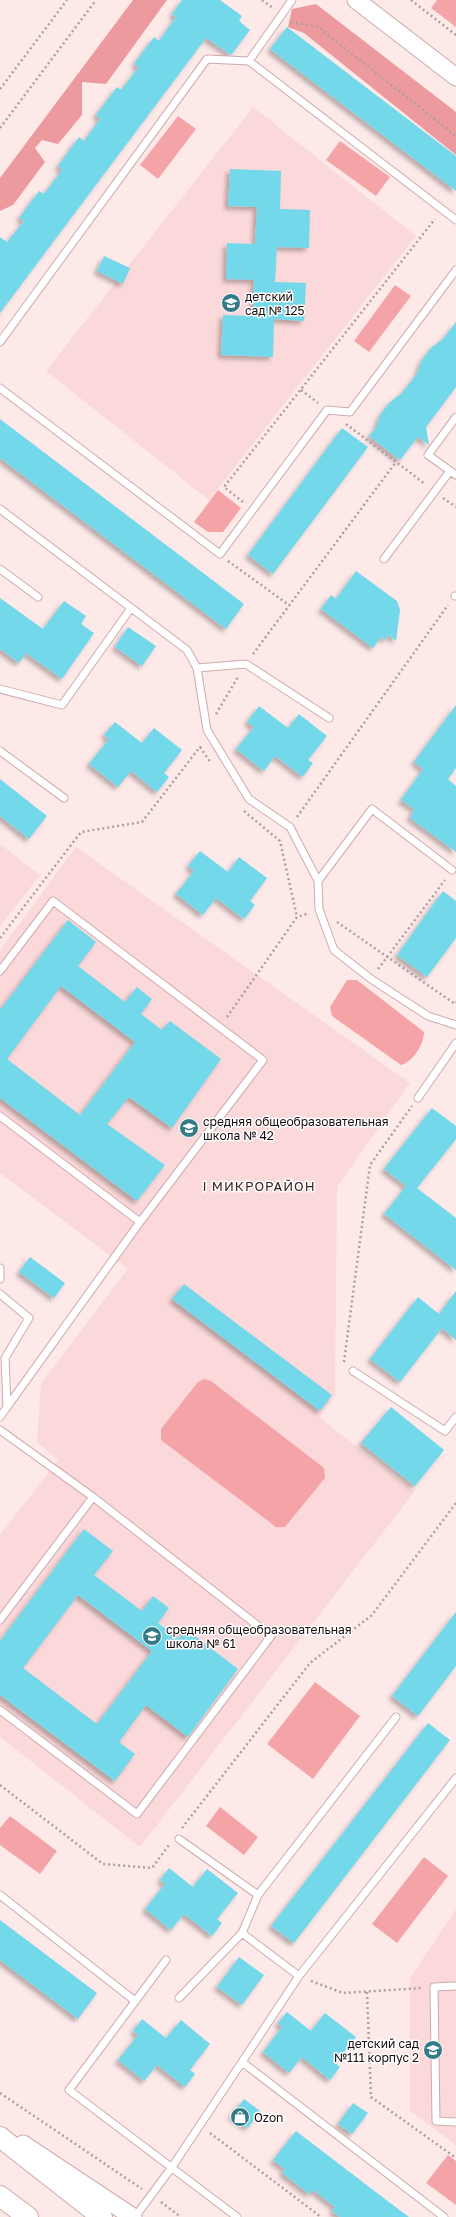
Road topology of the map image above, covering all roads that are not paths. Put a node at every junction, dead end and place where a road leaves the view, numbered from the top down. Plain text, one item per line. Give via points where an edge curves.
1 (292, 0) edge
2 (356, 0) edge
3 (249, 61) junction
4 (456, 77) edge
5 (456, 220) edge
6 (456, 270) edge
7 (0, 342) edge
8 (0, 388) edge
9 (456, 417) edge
10 (453, 473) edge
11 (0, 509) edge
12 (384, 559) dead end
13 (0, 569) edge
14 (38, 597) dead end
15 (131, 608) junction
16 (197, 668) junction
17 (0, 689) edge
18 (329, 718) dead end
19 (0, 751) edge
20 (64, 798) dead end
21 (452, 870) road end
22 (318, 881) junction
23 (0, 971) edge
24 (456, 1025) edge
25 (456, 1043) edge
26 (418, 1098) road end
27 (0, 1116) edge
28 (140, 1222) junction
29 (0, 1268) edge
30 (0, 1279) edge
31 (0, 1294) edge
32 (353, 1371) road end
33 (7, 1407) junction
34 (0, 1417) edge
35 (456, 1417) edge
36 (0, 1430) edge
37 (92, 1498) junction
38 (0, 1620) edge
39 (0, 1710) edge
40 (396, 1717) dead end
41 (456, 1778) edge
42 (176, 1840) road end
43 (0, 1896) edge
44 (258, 1896) junction
45 (242, 1933) junction
46 (166, 1960) dead end
47 (299, 1976) junction
48 (456, 1986) edge
49 (179, 1998) dead end
50 (135, 2001) junction
51 (242, 2062) junction
52 (456, 2122) edge
53 (0, 2129) edge
54 (0, 2137) edge
55 (172, 2167) junction
56 (0, 2196) edge
57 (17, 2217) edge
58 (28, 2217) edge
59 (102, 2217) edge
60 (134, 2217) edge
61 (237, 2217) edge
62 (444, 2217) edge

1 - 3 lane
2 - 4 street
3 - 5 lane
3 - 7 lane via 208,59
6 - 8 lane via 350,412 327,410 220,554
9 - 10 lane via 428,455
10 - 12 lane via 435,492
11 - 15 lane
13 - 14 lane
15 - 16 lane via 186,650
15 - 17 lane via 62,705
16 - 18 lane via 246,664
16 - 22 lane via 207,730 249,800 290,827
19 - 20 lane
21 - 22 lane via 372,809
22 - 24 lane via 319,909 334,950 371,979 428,1016
23 - 28 lane via 53,901 263,1060
25 - 26 lane
27 - 28 lane
28 - 33 lane
29 - 30 lane
31 - 33 lane via 29,1318 6,1358
32 - 35 lane via 445,1431
33 - 34 lane
36 - 37 lane
37 - 38 lane
37 - 39 lane via 271,1636 137,1814
40 - 44 lane
41 - 47 lane
42 - 44 lane
43 - 50 lane
44 - 45 lane
45 - 47 lane
45 - 49 lane
46 - 50 lane
47 - 51 lane
48 - 52 lane via 434,1986 436,2121
50 - 55 lane via 69,2090
51 - 55 lane
51 - 62 lane
53 - 60 street
54 - 59 main road
55 - 60 lane
55 - 61 lane
56 - 57 street
56 - 58 main road

